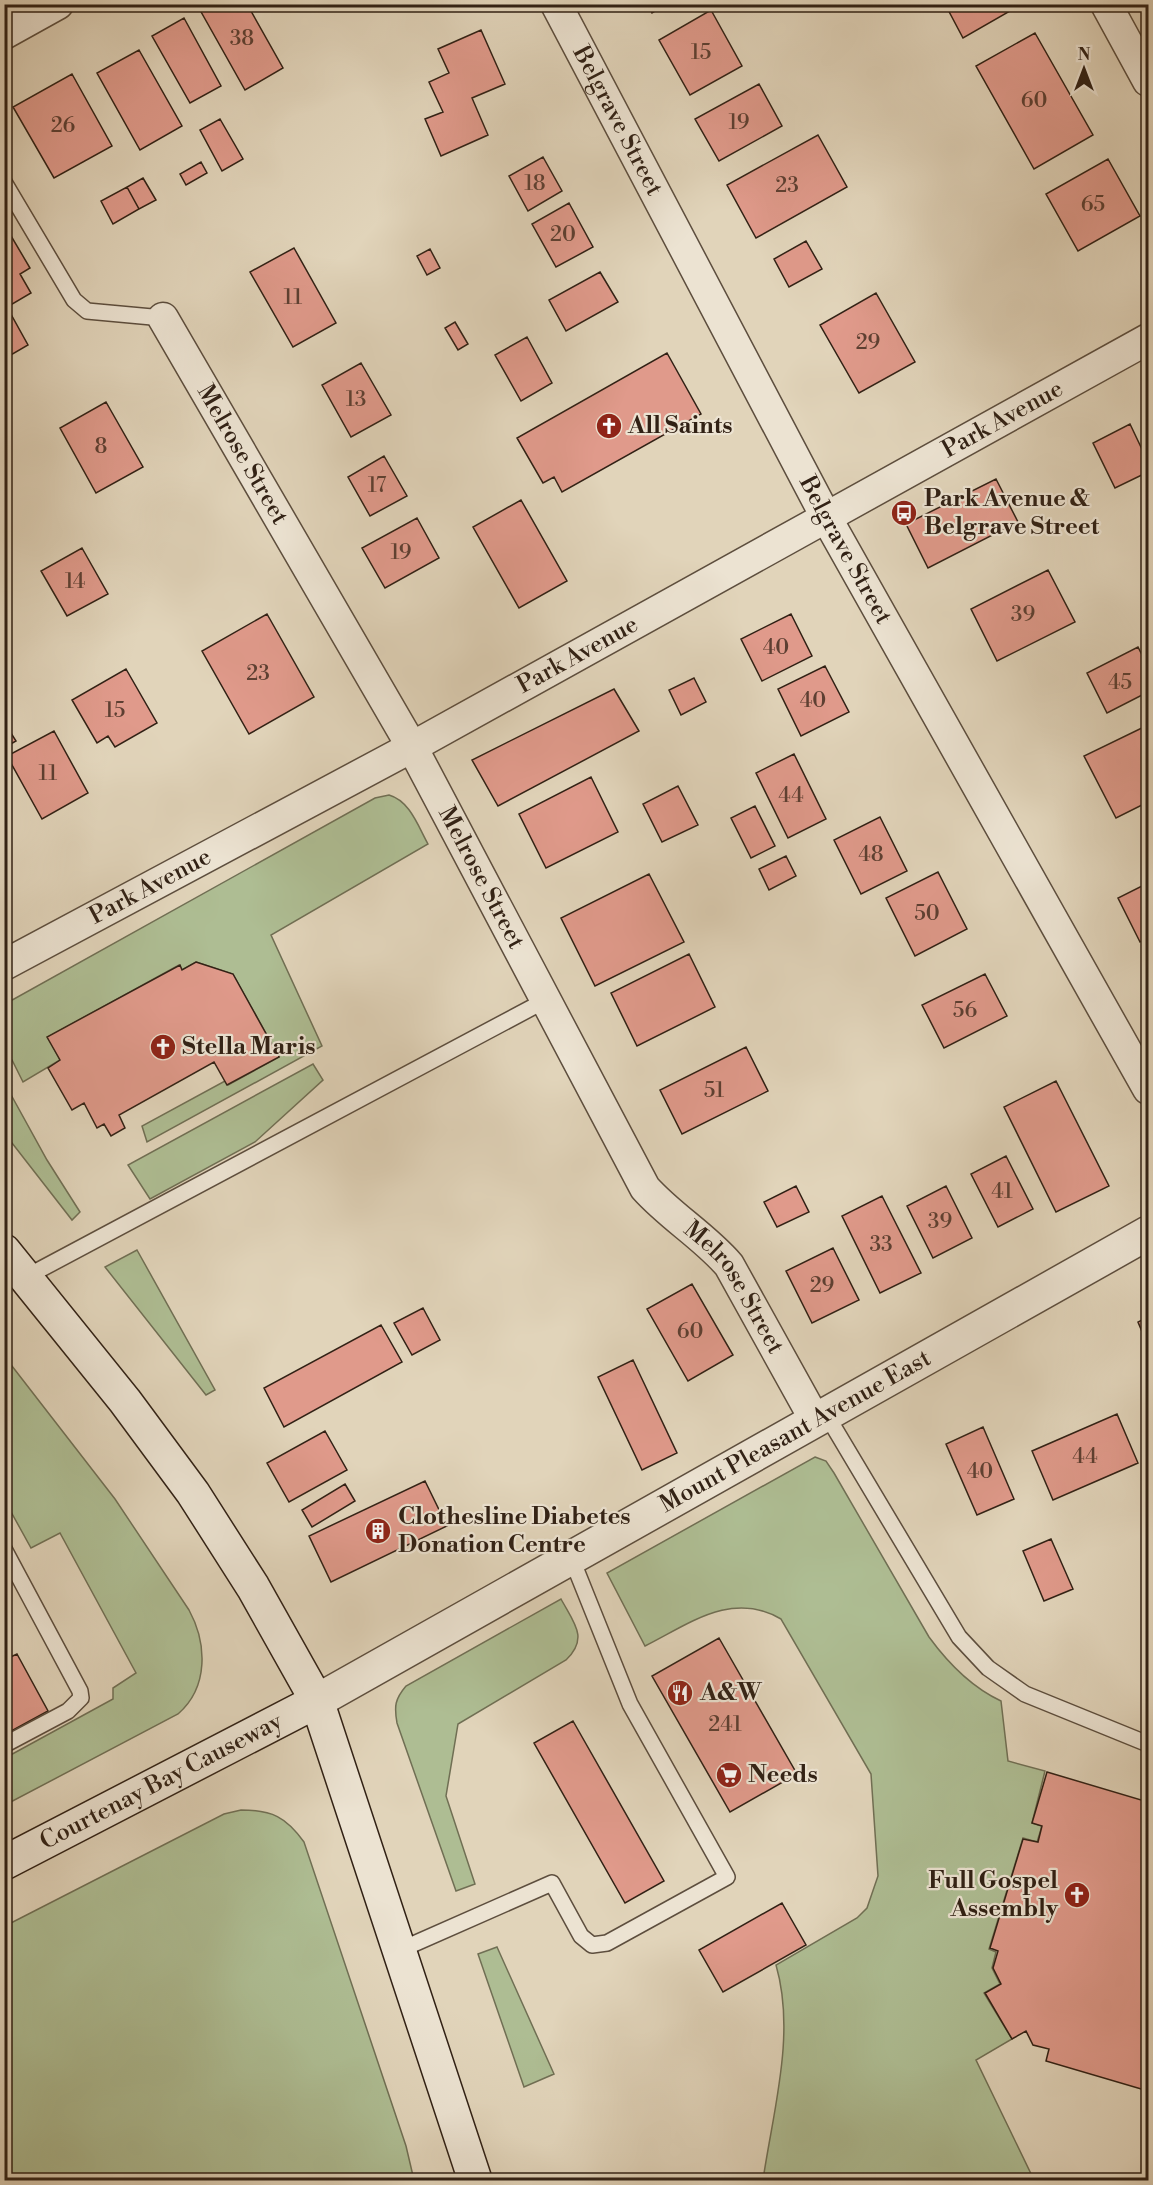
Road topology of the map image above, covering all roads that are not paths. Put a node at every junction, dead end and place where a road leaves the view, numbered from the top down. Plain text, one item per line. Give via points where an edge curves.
1 (58, 4) edge
2 (556, 4) edge
3 (1106, 4) edge
4 (4, 34) edge
5 (1149, 81) edge
6 (4, 182) edge
7 (163, 318) joint
8 (1149, 339) edge
9 (826, 517) junction
10 (412, 747) junction
11 (4, 965) edge
12 (546, 1000) junction
13 (1149, 1089) edge
14 (1149, 1233) edge
15 (4, 1251) edge
16 (26, 1276) junction
17 (821, 1417) junction
18 (4, 1549) edge
19 (571, 1557) junction
20 (317, 1701) junction
21 (1149, 1744) edge
22 (4, 1745) edge
23 (4, 1863) edge
24 (400, 1950) junction
25 (475, 2181) edge

1 - 4 street
2 - 9 street, Belgrave Street
3 - 5 street
6 - 7 lane via 74,300 87,311
7 - 10 street, Melrose Street
8 - 9 street, Park Avenue
9 - 10 street, Park Avenue
9 - 13 street, Belgrave Street
10 - 11 street, Park Avenue
10 - 12 street, Melrose Street
12 - 16 lane
12 - 17 street, Melrose Street via 645,1188 662,1207 713,1246 729,1265
14 - 17 main road, Mount Pleasant Avenue East
15 - 16 main road
16 - 20 main road via 193,1493 253,1587
17 - 19 main road, Mount Pleasant Avenue East
17 - 21 lane via 959,1637 988,1668 1025,1694
18 - 22 lane via 81,1698 78,1704
19 - 20 main road, Mount Pleasant Avenue East
19 - 24 lane via 630,1704 727,1877 607,1943 592,1945 581,1936 552,1883
20 - 23 main road, Courtenay Bay Causeway
20 - 24 main road
24 - 25 main road

